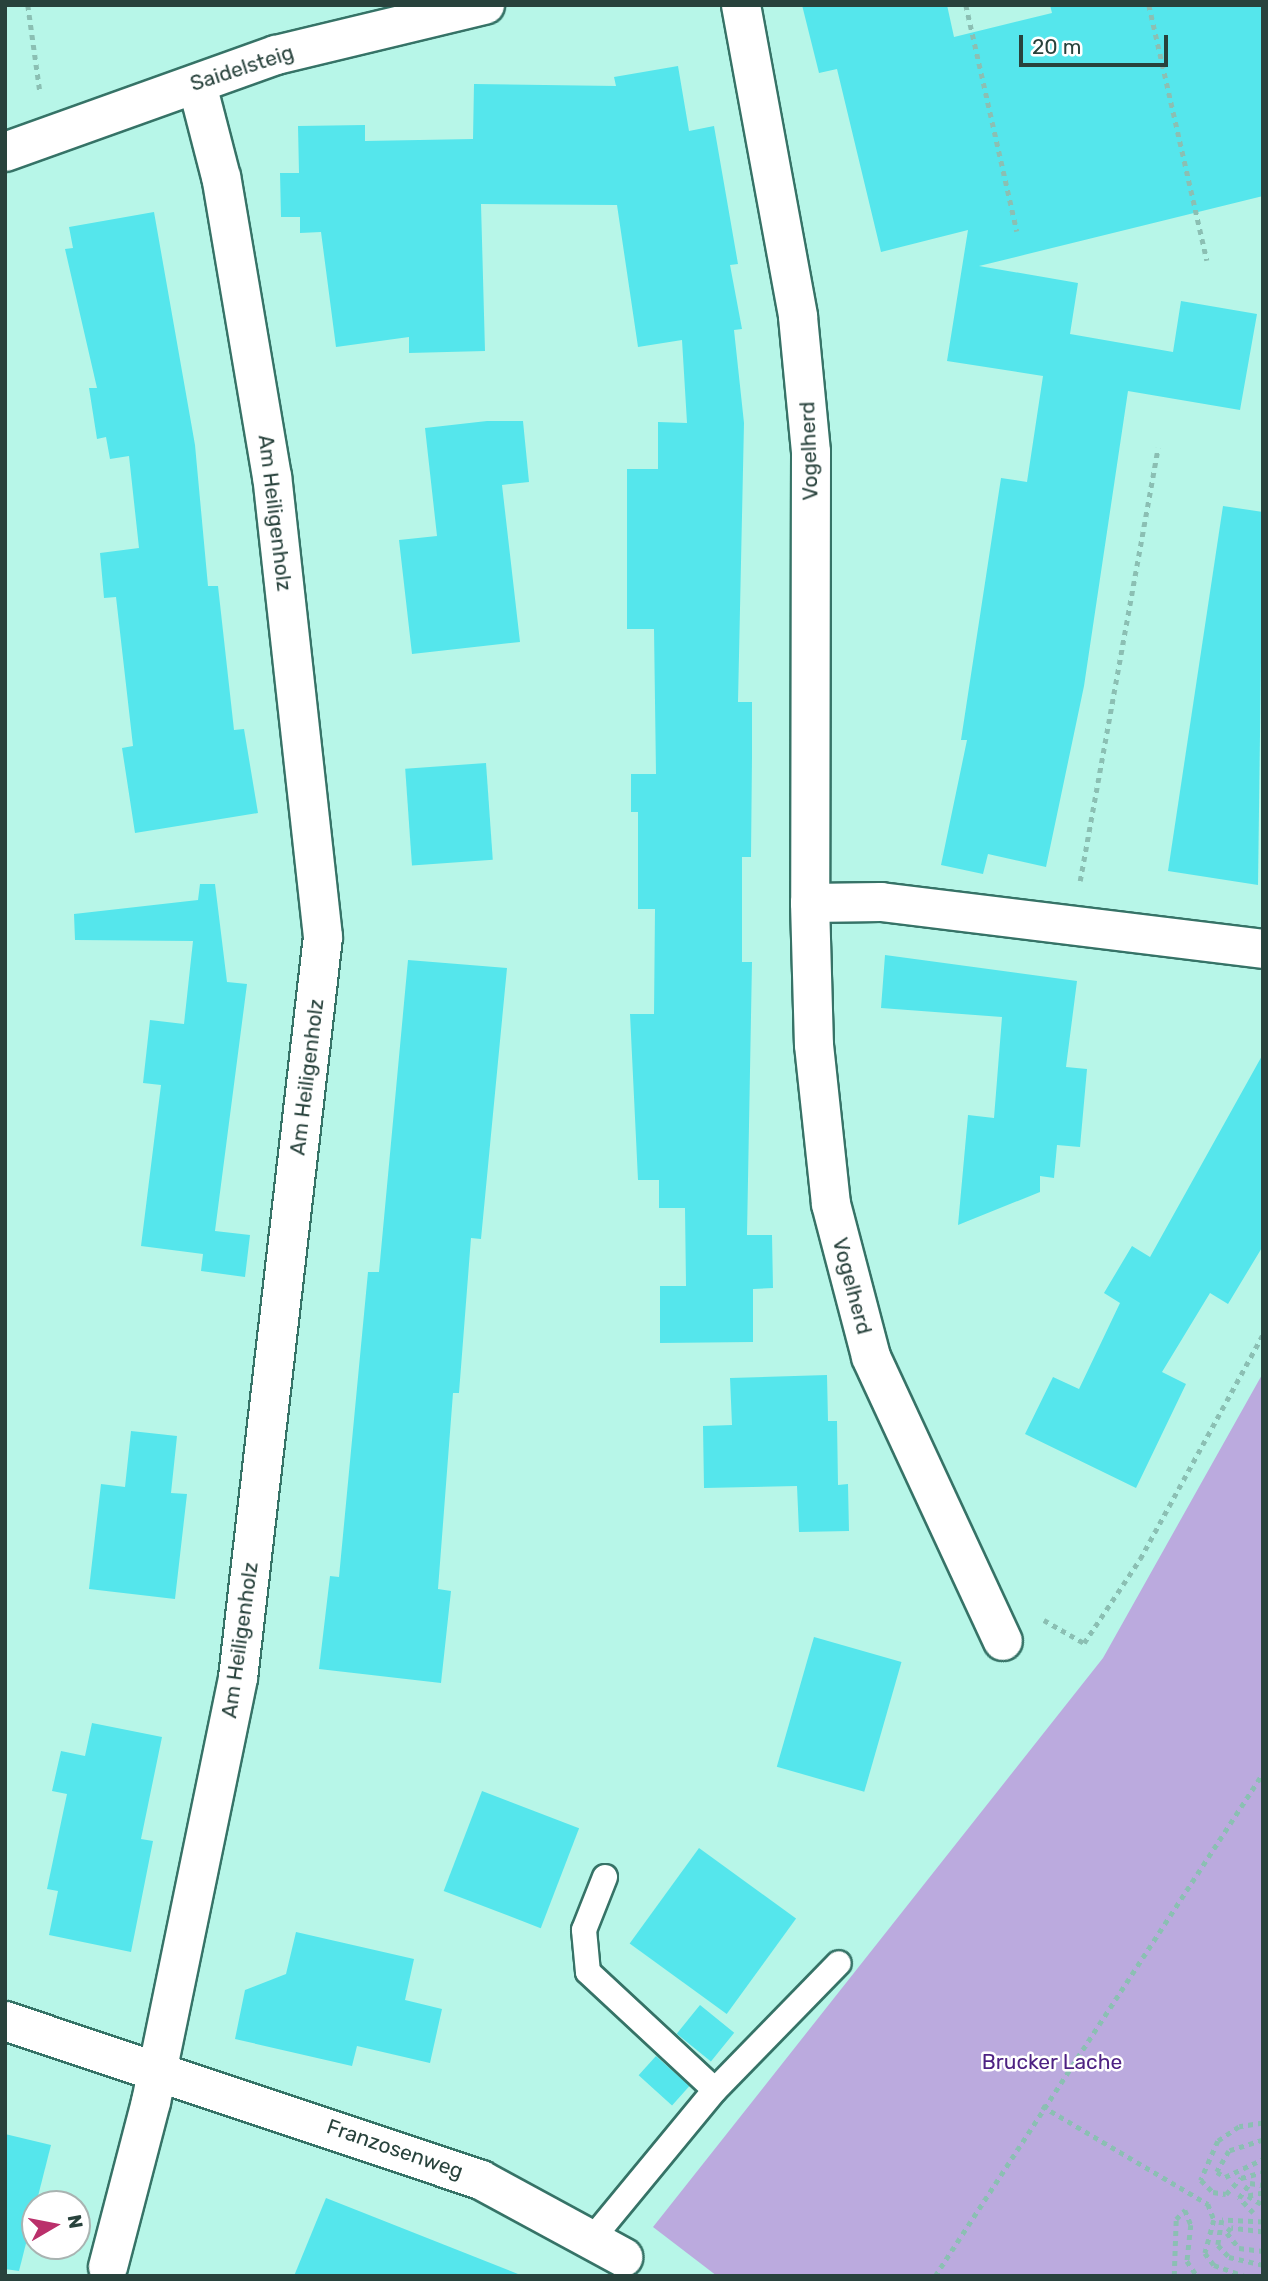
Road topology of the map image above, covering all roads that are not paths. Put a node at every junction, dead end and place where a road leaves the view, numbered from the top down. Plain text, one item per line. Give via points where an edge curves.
1 (485, 5) edge
2 (741, 5) edge
3 (197, 84) junction
4 (5, 152) edge
5 (810, 903) junction
6 (1263, 949) edge
7 (1003, 1641) dead end
8 (605, 1877) dead end
9 (839, 1963) dead end
10 (5, 2021) edge
11 (155, 2068) junction
12 (715, 2090) junction
13 (608, 2248) joint
14 (108, 2267) dead end

1 - 3 street, Saidelsteig via 276,55
2 - 5 street, Vogelherd via 807,398
3 - 4 street, Saidelsteig via 53,131
3 - 11 street, Am Heiligenholz via 221,177 272,477 323,937 237,1678
5 - 6 street via 881,902 1073,922
5 - 7 street, Vogelherd via 821,1130 848,1279 898,1427
8 - 12 lane via 584,1930 588,1972
9 - 12 lane
10 - 11 street, Franzosenweg
11 - 13 street, Franzosenweg via 481,2180
11 - 14 street
12 - 13 lane

